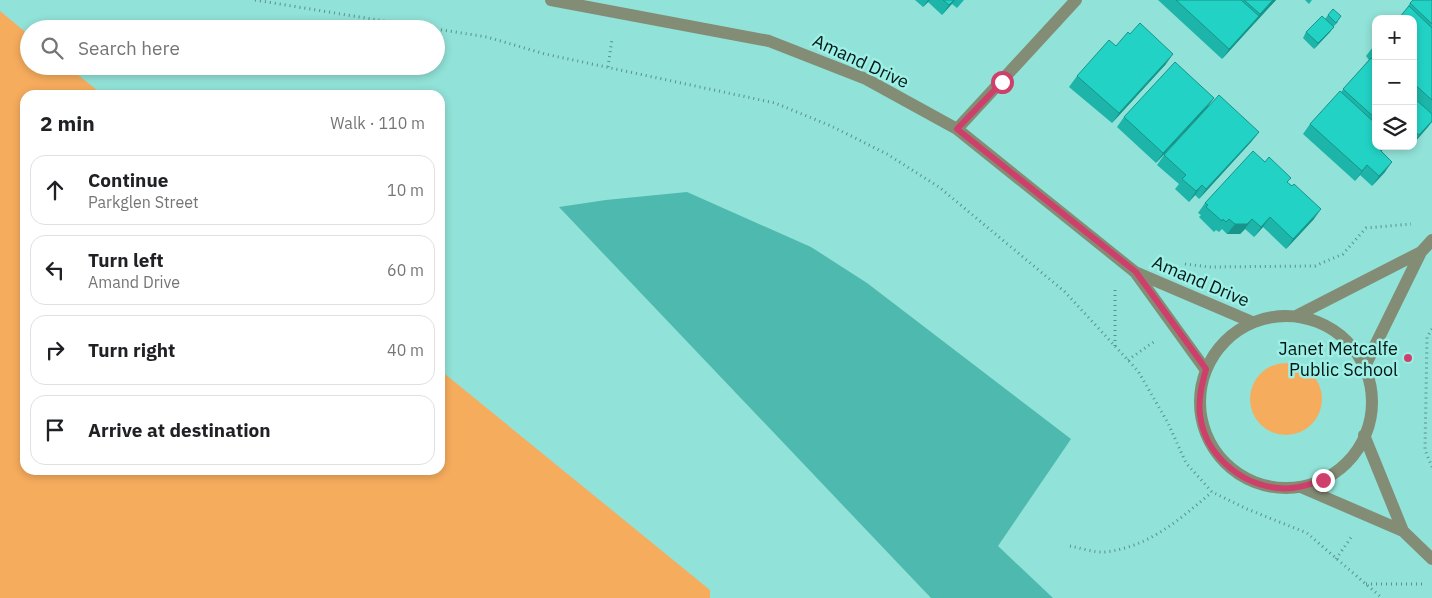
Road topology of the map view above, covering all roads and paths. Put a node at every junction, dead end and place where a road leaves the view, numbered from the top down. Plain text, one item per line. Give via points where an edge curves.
1 (255, 0) edge
2 (550, 0) edge
3 (1076, 0) edge
4 (576, 2) edge
5 (379, 20) edge
6 (445, 31) edge
7 (612, 39) dead end
8 (608, 67) junction
9 (957, 129) junction
10 (1413, 224) dead end
11 (1432, 240) edge
12 (1421, 252) junction
13 (1115, 256) junction
14 (1209, 267) dead end
15 (1136, 272) junction
16 (1296, 316) junction
17 (1252, 322) junction
18 (1432, 329) edge
19 (1158, 339) dead end
20 (1115, 346) junction
21 (1128, 360) junction
22 (1365, 366) junction
23 (1206, 369) junction
24 (1364, 436) junction
25 (1432, 467) edge
26 (1301, 487) junction
27 (1212, 492) junction
28 (1404, 532) junction
29 (1354, 533) dead end
30 (1070, 546) dead end
31 (1336, 558) junction
32 (1432, 558) edge
33 (1366, 584) junction
34 (1432, 584) edge
35 (1382, 598) edge

1 - 5 path
2 - 4 street, Amand Drive
3 - 9 street
4 - 9 street, Amand Drive via 769,40 866,78
6 - 8 path via 487,37 545,54
7 - 8 path
8 - 20 path via 775,104 831,126 887,154 939,187 1065,292
9 - 13 street, Amand Drive
10 - 14 path via 1366,228 1343,254 1315,266
11 - 12 street
12 - 16 street
12 - 22 street
13 - 15 street, Amand Drive
13 - 20 path
15 - 17 street, Amand Drive
15 - 23 street, Amand Drive
16 - 17 street via 1274,316
16 - 22 street via 1317,321 1337,331
17 - 23 street via 1222,344
18 - 25 path via 1427,337 1425,450
19 - 21 path
20 - 21 path
21 - 27 path via 1138,371 1168,423 1186,463
22 - 24 street via 1372,387 1372,409
23 - 26 street via 1200,392 1200,415 1206,438 1219,458 1236,473 1257,484
24 - 26 street via 1357,451 1342,468 1323,480
24 - 28 street
26 - 28 street
27 - 30 path via 1170,528 1139,545 1103,552
27 - 31 path via 1307,533
28 - 32 street
29 - 31 path
31 - 33 path
33 - 34 path
33 - 35 path

